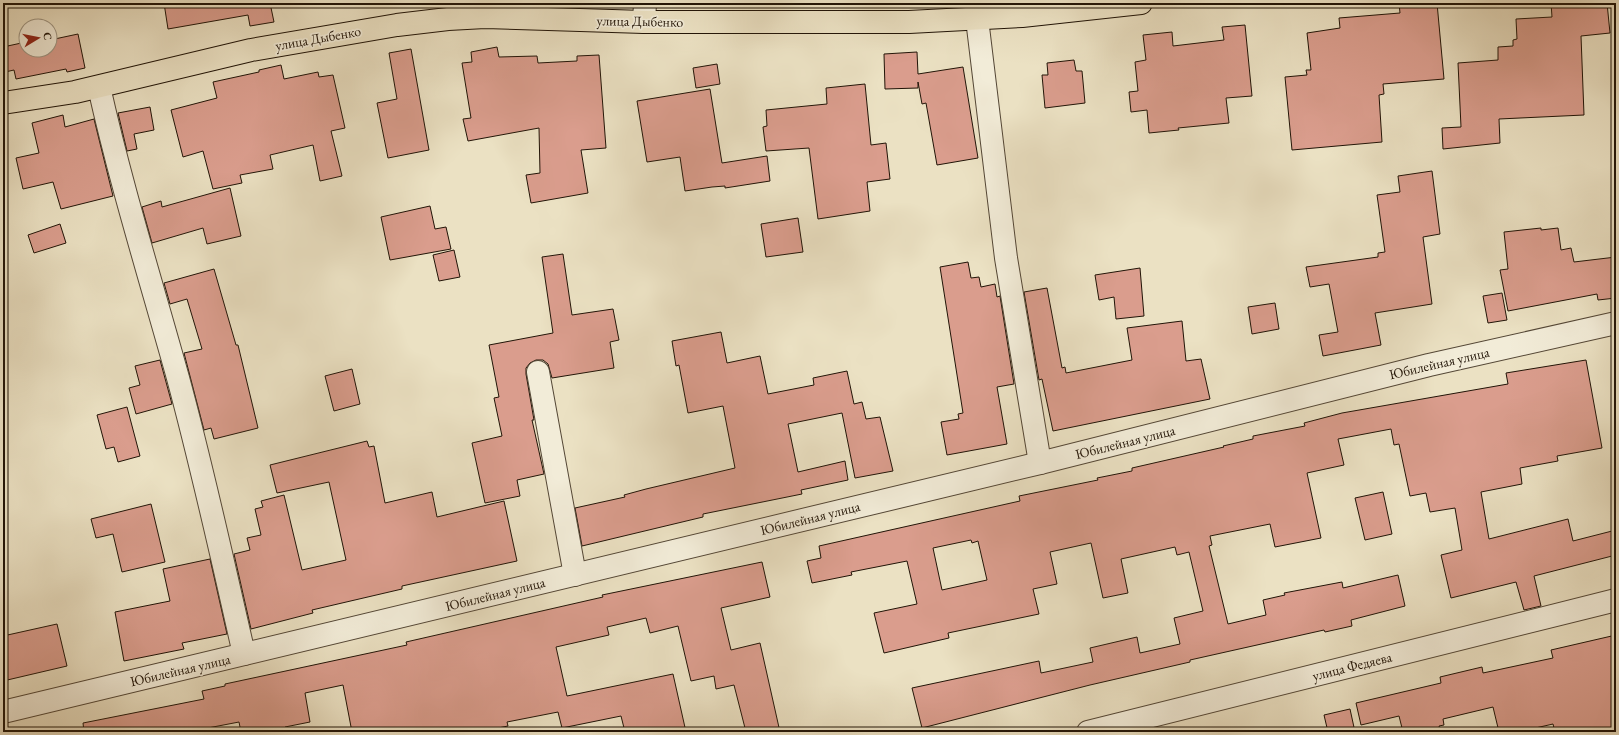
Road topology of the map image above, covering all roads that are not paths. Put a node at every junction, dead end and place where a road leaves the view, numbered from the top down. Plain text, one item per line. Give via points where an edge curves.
1 (1141, 3) edge
2 (645, 12) edge
3 (977, 19) junction
4 (99, 87) junction
5 (3, 103) edge
6 (1616, 323) edge
7 (538, 372) dead end
8 (1040, 463) junction
9 (575, 575) junction
10 (1616, 600) edge
11 (244, 654) junction
12 (3, 712) edge
13 (1088, 732) edge

1 - 3 main road, улица Дыбенко
2 - 3 main road, улица Дыбенко via 901,22
2 - 4 main road, улица Дыбенко via 448,19 397,25 250,50
3 - 8 street via 1006,258
4 - 5 main road, улица Дыбенко
4 - 11 street via 120,176 178,378
6 - 8 street, Юбилейная улица via 1429,365
7 - 9 street
8 - 9 street, Юбилейная улица
9 - 11 street, Юбилейная улица
10 - 13 street, улица Федяева
11 - 12 street, Юбилейная улица

